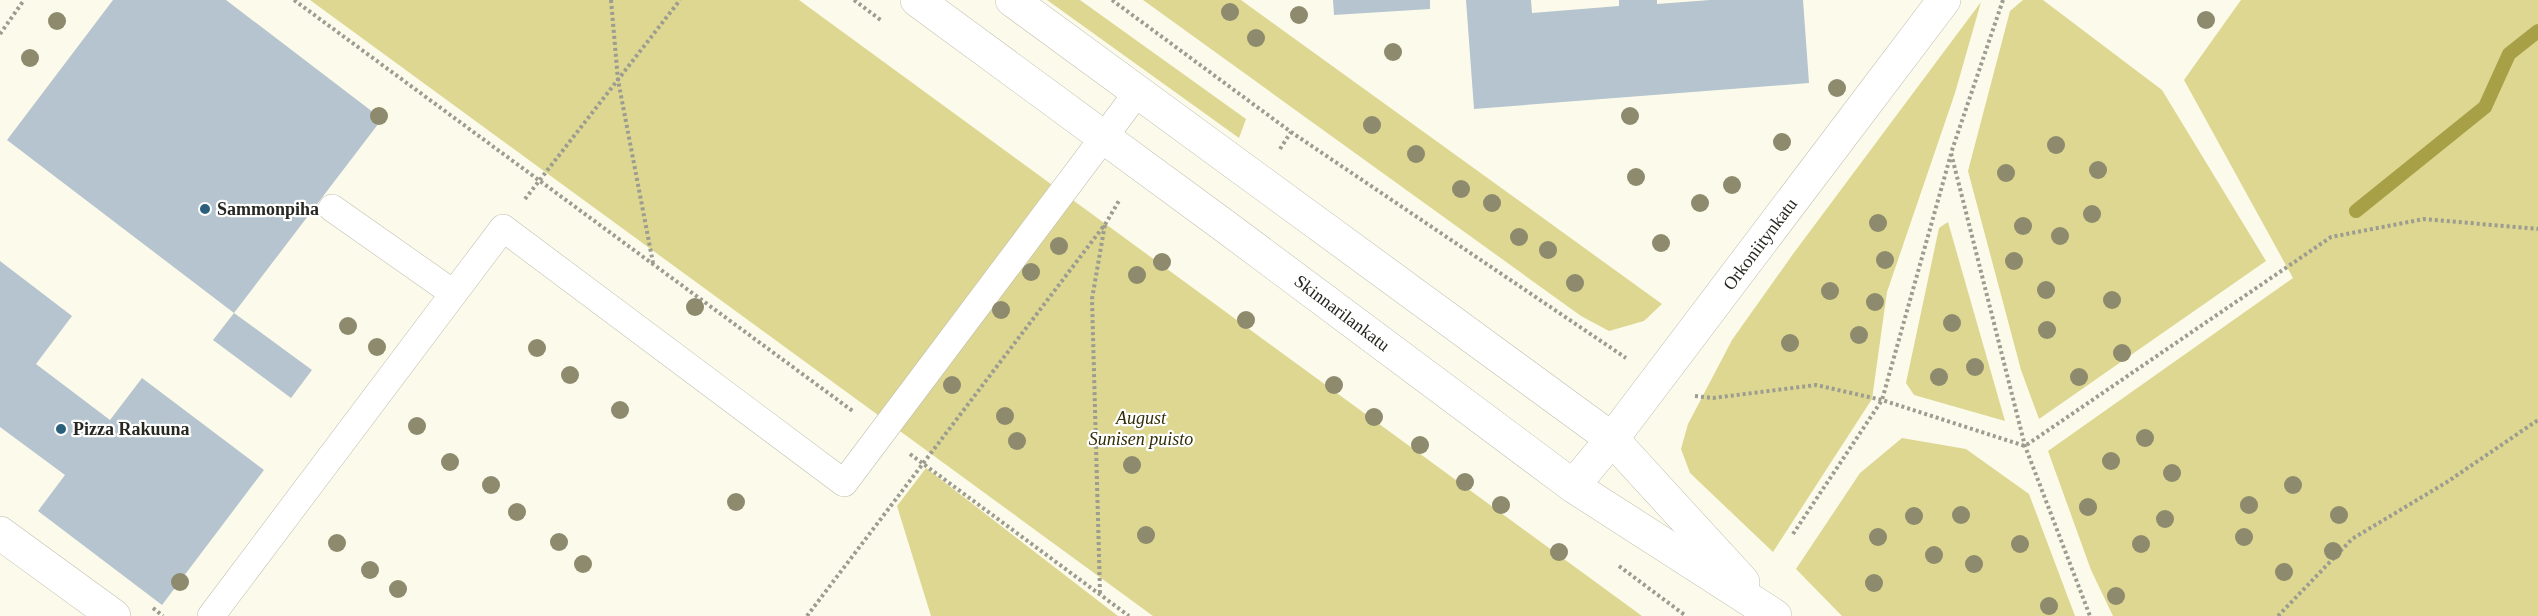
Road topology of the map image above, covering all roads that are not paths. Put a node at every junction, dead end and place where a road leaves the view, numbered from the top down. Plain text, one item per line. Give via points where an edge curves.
1 (917, 0) edge
2 (1012, 0) edge
3 (1944, 0) edge
4 (1137, 93) junction
5 (1104, 138) junction
6 (332, 208) dead end
7 (453, 294) junction
8 (1612, 439) junction
9 (1573, 486) junction
10 (0, 533) edge
11 (114, 616) edge
12 (211, 616) edge
13 (1775, 616) edge

1 - 5 main road, Skinnarilankatu
2 - 4 main road, Skinnarilankatu
3 - 8 main road, Orkoniitynkatu
4 - 5 lane
4 - 8 main road, Skinnarilankatu
5 - 7 lane via 844,483 503,228
5 - 9 main road, Skinnarilankatu
6 - 7 lane
7 - 12 lane
8 - 9 main road, Orkoniitynkatu
8 - 13 main road, Skinnarilankatu
9 - 13 main road, Skinnarilankatu
10 - 11 main road

